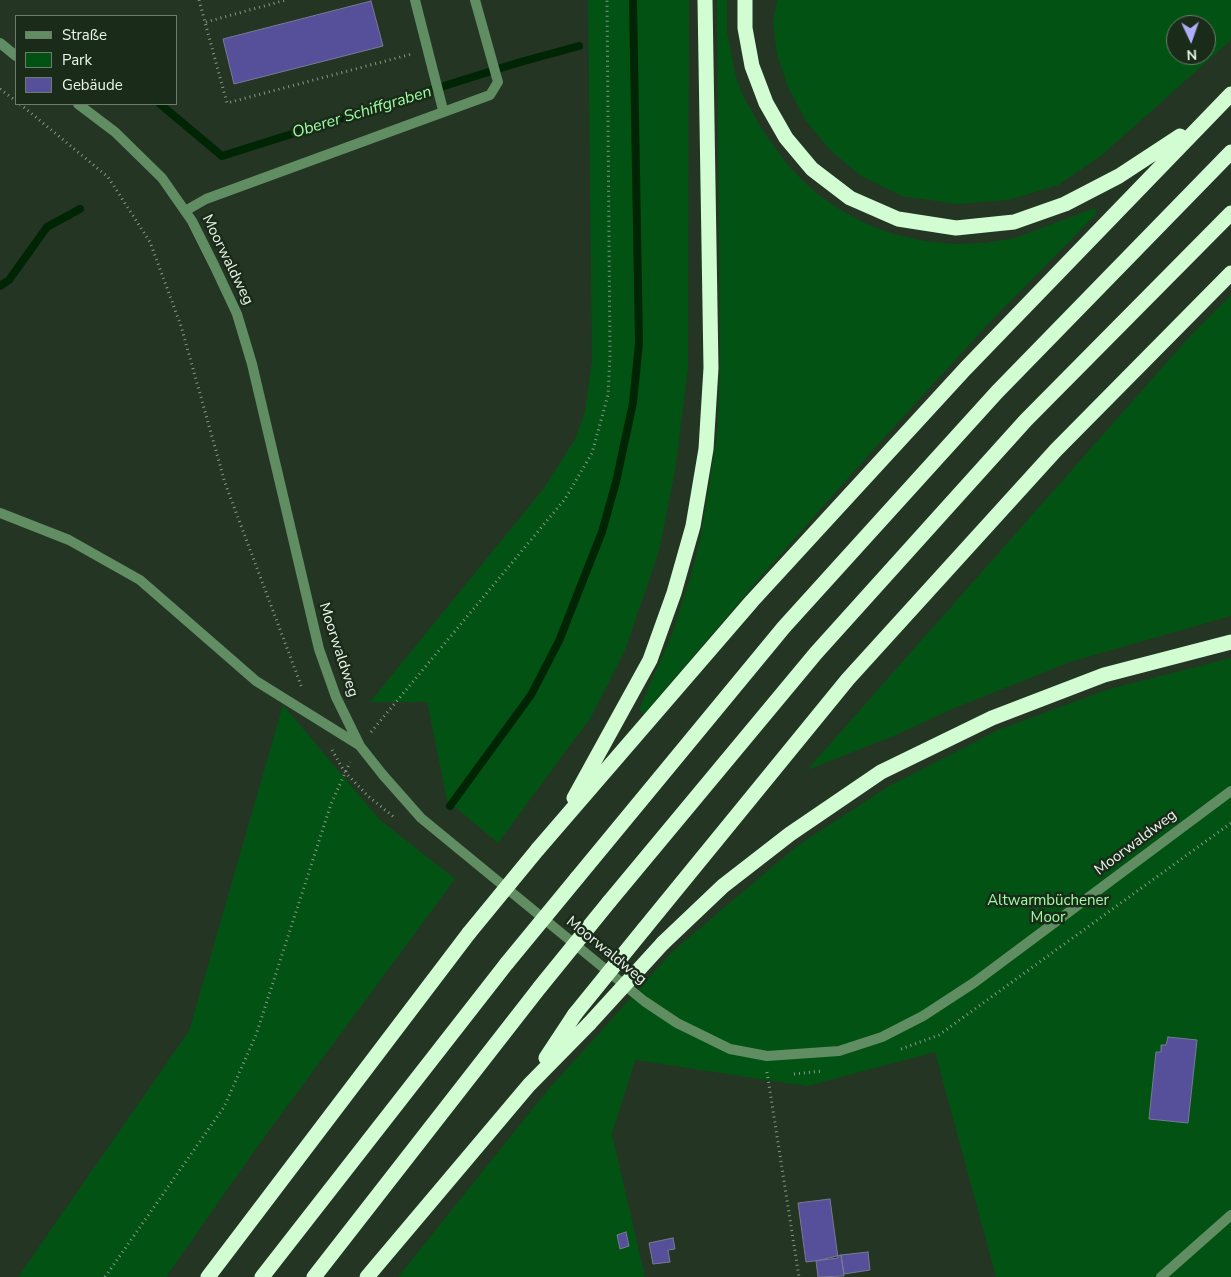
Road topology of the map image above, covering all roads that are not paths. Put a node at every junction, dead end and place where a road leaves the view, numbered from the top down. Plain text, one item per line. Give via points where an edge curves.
1 (415, 0) edge
2 (475, 0) edge
3 (705, 0) edge
4 (745, 0) edge
5 (0, 43) edge
6 (15, 55) edge
7 (1231, 94) edge
8 (79, 105) edge
9 (443, 110) junction
10 (1204, 120) junction
11 (1231, 152) edge
12 (185, 211) junction
13 (1231, 213) edge
14 (1231, 273) edge
15 (0, 513) edge
16 (1231, 642) edge
17 (360, 746) junction
18 (1231, 791) edge
19 (557, 826) junction
20 (529, 1085) junction
21 (1231, 1215) edge
22 (208, 1277) edge
23 (262, 1277) edge
24 (314, 1277) edge
25 (367, 1277) edge
26 (1162, 1277) edge

1 - 9 street
2 - 9 street, Moorwaldweg via 498,82 490,95
3 - 19 highway via 711,368 706,449 695,517 674,593 650,660
4 - 10 highway via 745,28 752,66 766,102 786,138 812,169 850,198 898,219 956,228 1014,222 1065,204 1111,180
5 - 6 street
7 - 10 highway
8 - 12 street, Moorwaldweg via 115,132 162,178
9 - 12 street, Moorwaldweg via 206,199
10 - 19 highway via 966,368 752,601
11 - 23 highway, bridge via 996,392 784,627 508,963
12 - 17 street, Moorwaldweg via 237,314 252,364 319,649 336,697
13 - 24 highway, bridge via 1026,420 816,653 540,987
14 - 20 highway, bridge via 1056,450 848,679 575,1014
15 - 17 street via 69,540 140,580 256,681
16 - 20 highway, bridge via 1104,675 992,718 881,772 775,845 723,886
17 - 18 street, Moorwaldweg via 421,818 644,1001 677,1023 730,1049 767,1056 839,1051 882,1037 923,1016 974,982
19 - 22 highway, bridge via 469,934
20 - 25 highway
21 - 26 street

